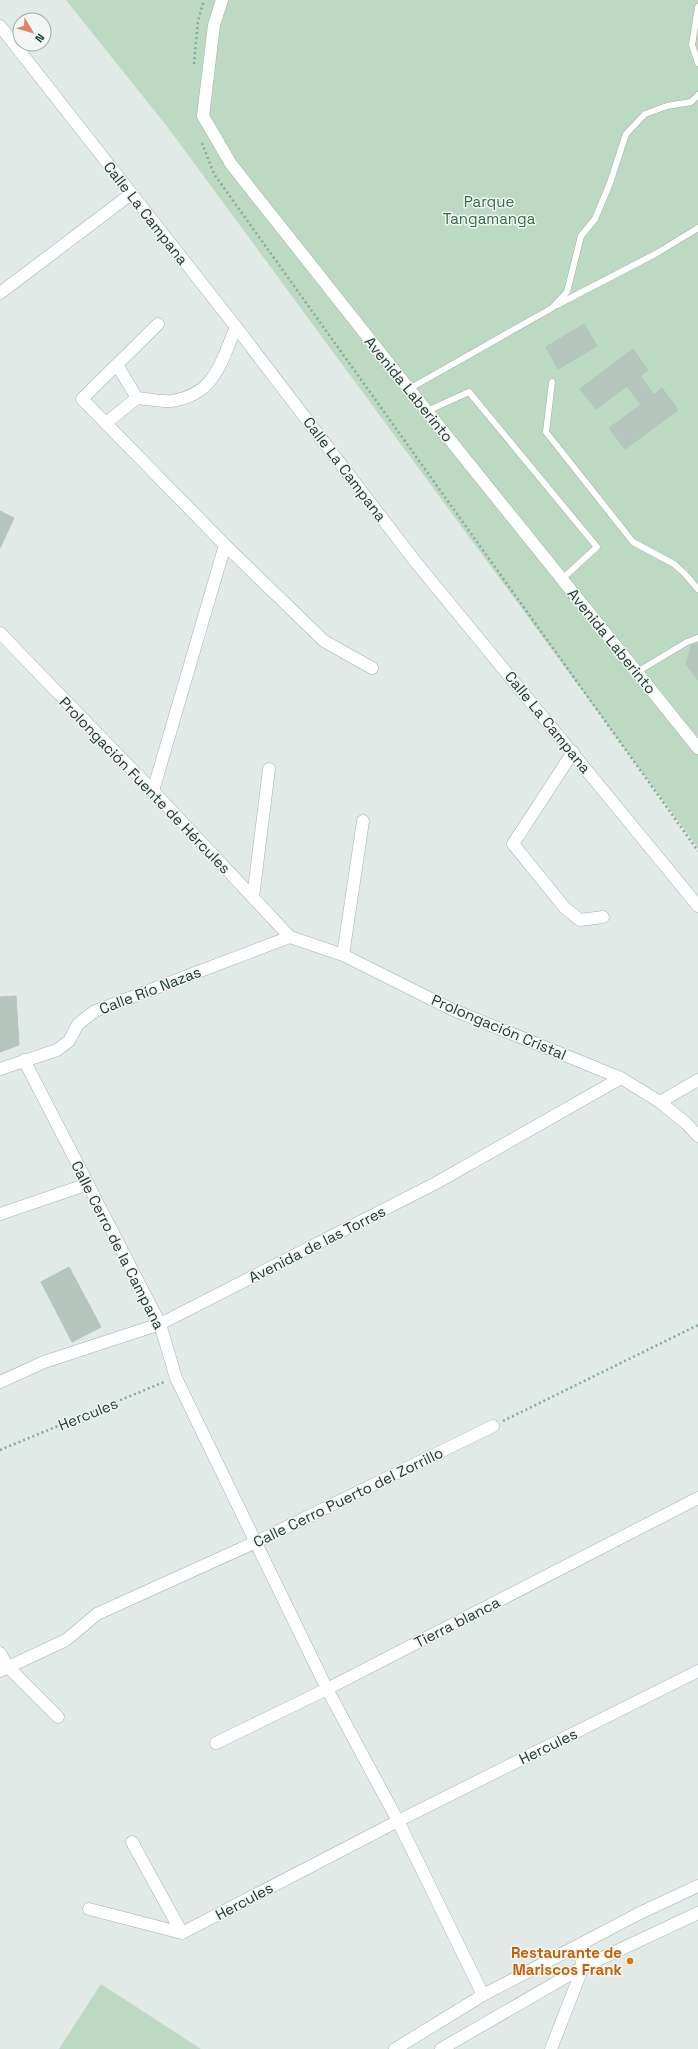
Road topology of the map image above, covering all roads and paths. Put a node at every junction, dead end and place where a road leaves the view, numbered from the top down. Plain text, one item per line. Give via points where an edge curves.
1 (204, 0) edge
2 (222, 0) edge
3 (698, 7) edge
4 (0, 26) edge
5 (698, 63) edge
6 (194, 66) dead end
7 (698, 95) edge
8 (201, 140) dead end
9 (131, 194) junction
10 (698, 228) edge
11 (0, 293) edge
12 (552, 308) junction
13 (158, 324) dead end
14 (236, 327) junction
15 (117, 365) junction
16 (552, 382) dead end
17 (409, 389) junction
18 (137, 398) junction
19 (427, 411) junction
20 (106, 423) junction
21 (226, 545) junction
22 (562, 579) junction
23 (698, 589) edge
24 (0, 633) edge
25 (698, 634) edge
26 (698, 638) edge
27 (687, 642) junction
28 (372, 668) dead end
29 (637, 672) junction
30 (698, 748) edge
31 (573, 752) junction
32 (269, 768) dead end
33 (153, 790) junction
34 (363, 821) dead end
35 (698, 851) edge
36 (253, 897) junction
37 (698, 906) edge
38 (604, 918) dead end
39 (290, 937) junction
40 (343, 955) junction
41 (24, 1060) junction
42 (0, 1069) edge
43 (620, 1078) junction
44 (698, 1080) edge
45 (660, 1102) junction
46 (698, 1136) edge
47 (88, 1184) junction
48 (0, 1214) edge
49 (160, 1324) junction
50 (698, 1325) edge
51 (176, 1378) junction
52 (0, 1382) edge
53 (493, 1426) joint
54 (0, 1450) edge
55 (698, 1498) edge
56 (256, 1542) junction
57 (0, 1653) edge
58 (4, 1669) edge
59 (698, 1671) edge
60 (327, 1689) junction
61 (58, 1717) dead end
62 (216, 1744) dead end
63 (398, 1820) junction
64 (132, 1842) dead end
65 (698, 1886) edge
66 (89, 1909) dead end
67 (698, 1913) edge
68 (182, 1933) junction
69 (578, 1946) junction
70 (583, 1967) junction
71 (483, 1995) junction
72 (395, 2049) edge
73 (441, 2049) edge
74 (551, 2049) edge

1 - 6 path via 198,20
2 - 17 street, Avenida Laberinto via 214,26 203,116 231,164
3 - 5 lane via 692,45
4 - 9 street, Calle La Campana
7 - 12 lane via 691,102 667,106 645,114 626,134 595,219 581,236 567,292
8 - 35 path via 214,174
9 - 11 street
9 - 14 street, Calle La Campana
10 - 12 lane via 657,253
12 - 17 lane
13 - 15 street
14 - 18 street via 213,379 195,394 170,401
14 - 31 street, Calle La Campana via 414,560
15 - 18 street
15 - 20 street via 82,399
16 - 23 lane via 546,432 633,542 674,564
17 - 19 street, Avenida Laberinto
18 - 20 street
19 - 22 street, Avenida Laberinto
19 - 22 lane via 469,392 597,547
20 - 21 street
21 - 28 street via 324,640
21 - 33 street
22 - 29 street, Avenida Laberinto
24 - 33 street, Prolongación Fuente de Hércules
25 - 27 lane
26 - 27 lane
27 - 29 lane
29 - 30 street, Avenida Laberinto
31 - 37 street, Calle La Campana
31 - 38 street via 513,844 565,908 580,920
32 - 36 street
33 - 36 street, Prolongación Fuente de Hércules
34 - 40 street
36 - 39 street, Prolongación Fuente de Hércules
39 - 40 street, Prolongación Cristal
39 - 41 street, Calle Río Nazas via 95,1010 78,1024 69,1041 57,1050
40 - 43 street, Prolongación Cristal via 451,1009
41 - 42 street, Calle Río Nazas
41 - 47 street, Calle Cerro de la Campana
43 - 45 street, Prolongación Cristal
43 - 49 street, Avenida de las Torres via 436,1183
44 - 45 street
45 - 46 street, Prolongación Cristal
47 - 48 street
47 - 49 street, Calle Cerro de la Campana
49 - 51 street, Calle Cerro de la Campana
49 - 52 street, Avenida de las Torres via 44,1362
50 - 53 path
51 - 54 path, Hercules
51 - 56 street, Calle Cerro de la Campana
53 - 56 street, Calle Cerro Puerto del Zorrillo
55 - 60 street, Tierra blanca
56 - 58 street, Calle Cerro Puerto del Zorrillo via 97,1614 66,1640
56 - 60 street
57 - 58 street
58 - 61 street
59 - 63 street, Hercules
60 - 62 street, Tierra blanca
60 - 63 street
63 - 68 street, Hercules
63 - 71 street
64 - 68 street
65 - 69 street
66 - 68 street
67 - 70 street
69 - 70 street
69 - 71 street
70 - 73 street
70 - 74 street
71 - 72 street

